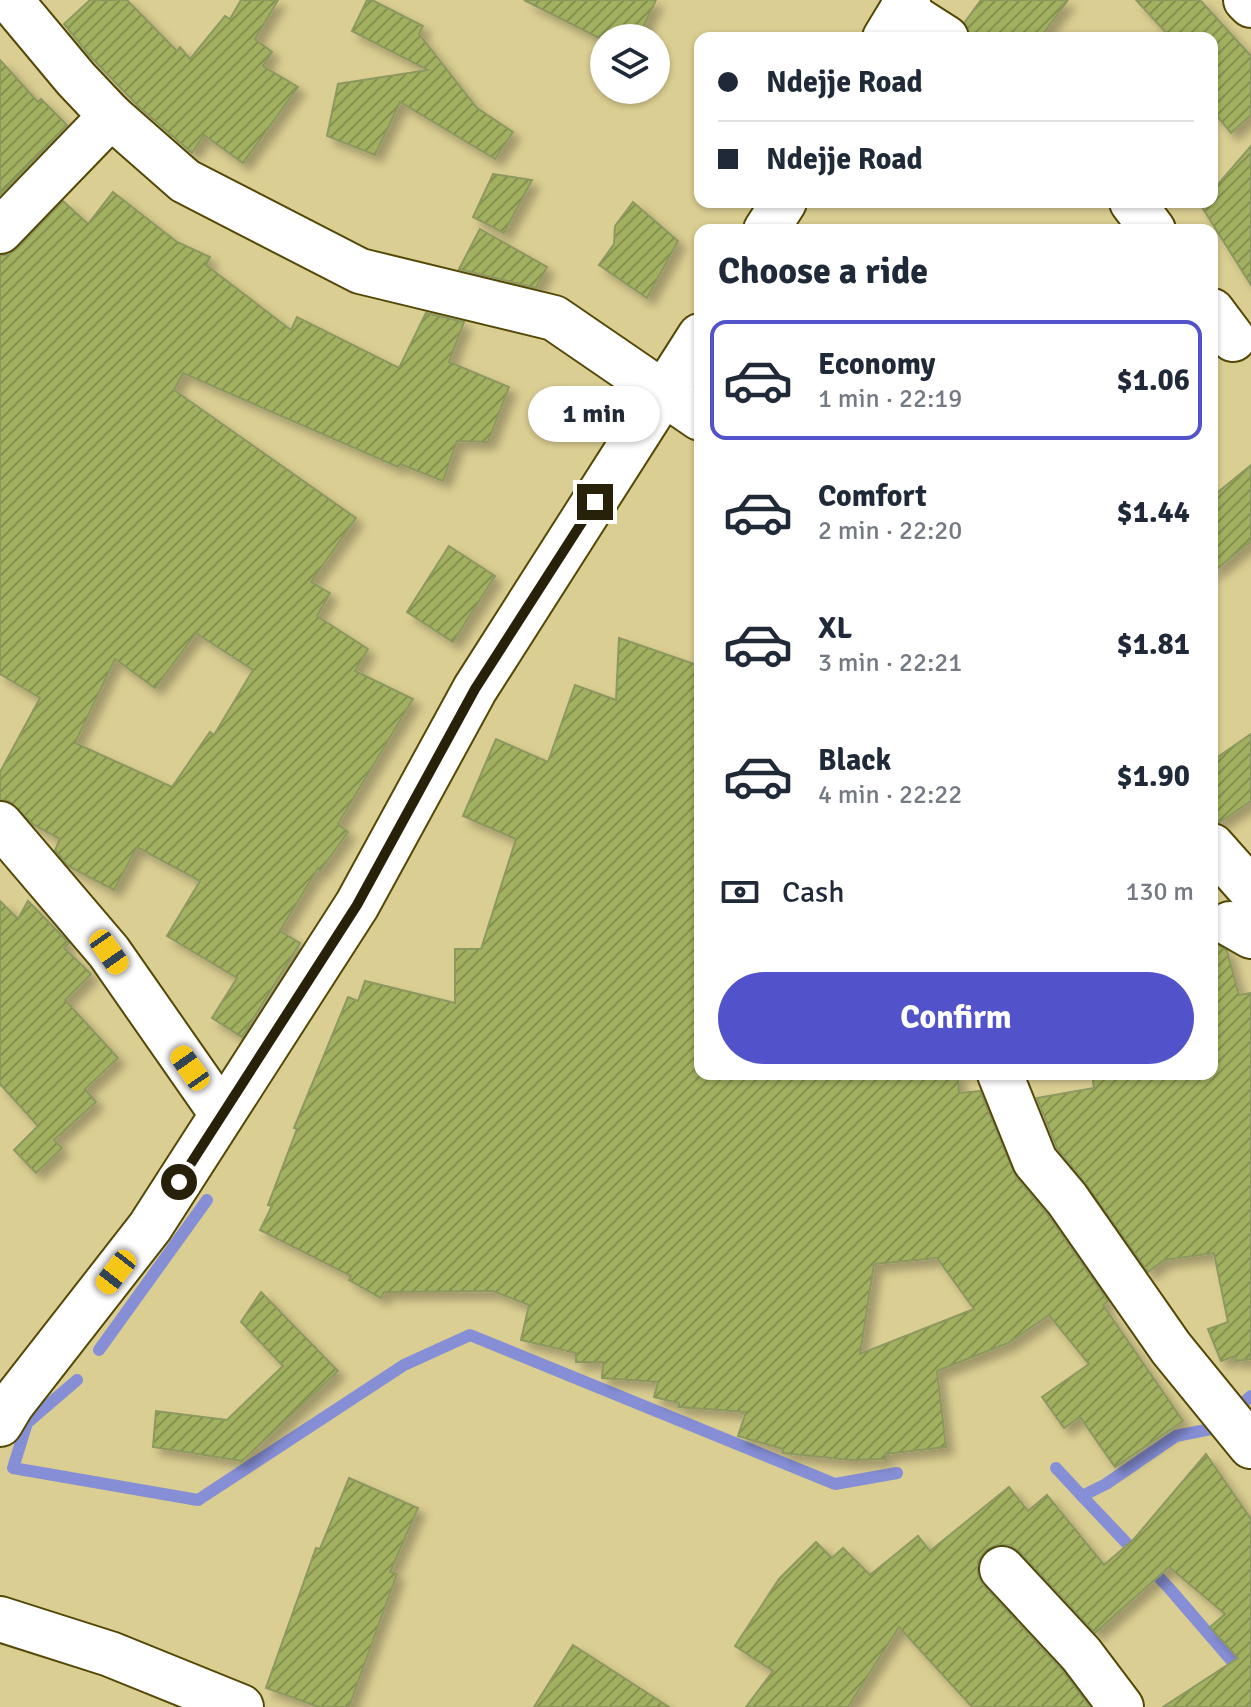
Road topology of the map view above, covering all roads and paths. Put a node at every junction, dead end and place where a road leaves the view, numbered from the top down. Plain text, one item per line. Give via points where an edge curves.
1 (10, 0) edge
2 (1246, 0) edge
3 (1251, 5) edge
4 (899, 16) edge
5 (933, 32) edge
6 (111, 116) junction
7 (0, 231) edge
8 (694, 345) edge
9 (663, 394) junction
10 (694, 414) edge
11 (0, 824) edge
12 (1218, 859) edge
13 (1244, 916) edge
14 (1002, 1080) edge
15 (222, 1114) junction
16 (6, 1414) edge
17 (1251, 1446) edge
18 (1002, 1569) dead end
19 (0, 1619) edge
20 (174, 1694) edge
21 (241, 1707) edge
22 (1121, 1707) edge

1 - 6 street
2 - 3 street
4 - 5 street
6 - 7 street
6 - 9 street via 185,181 309,247 360,271 554,318
8 - 9 street
9 - 10 street
9 - 15 street via 475,689 357,905
11 - 15 street via 109,952
12 - 13 street
14 - 17 street via 1035,1161 1171,1348
15 - 16 street via 150,1227
18 - 22 street via 1081,1654
19 - 20 street via 110,1654
20 - 21 street

